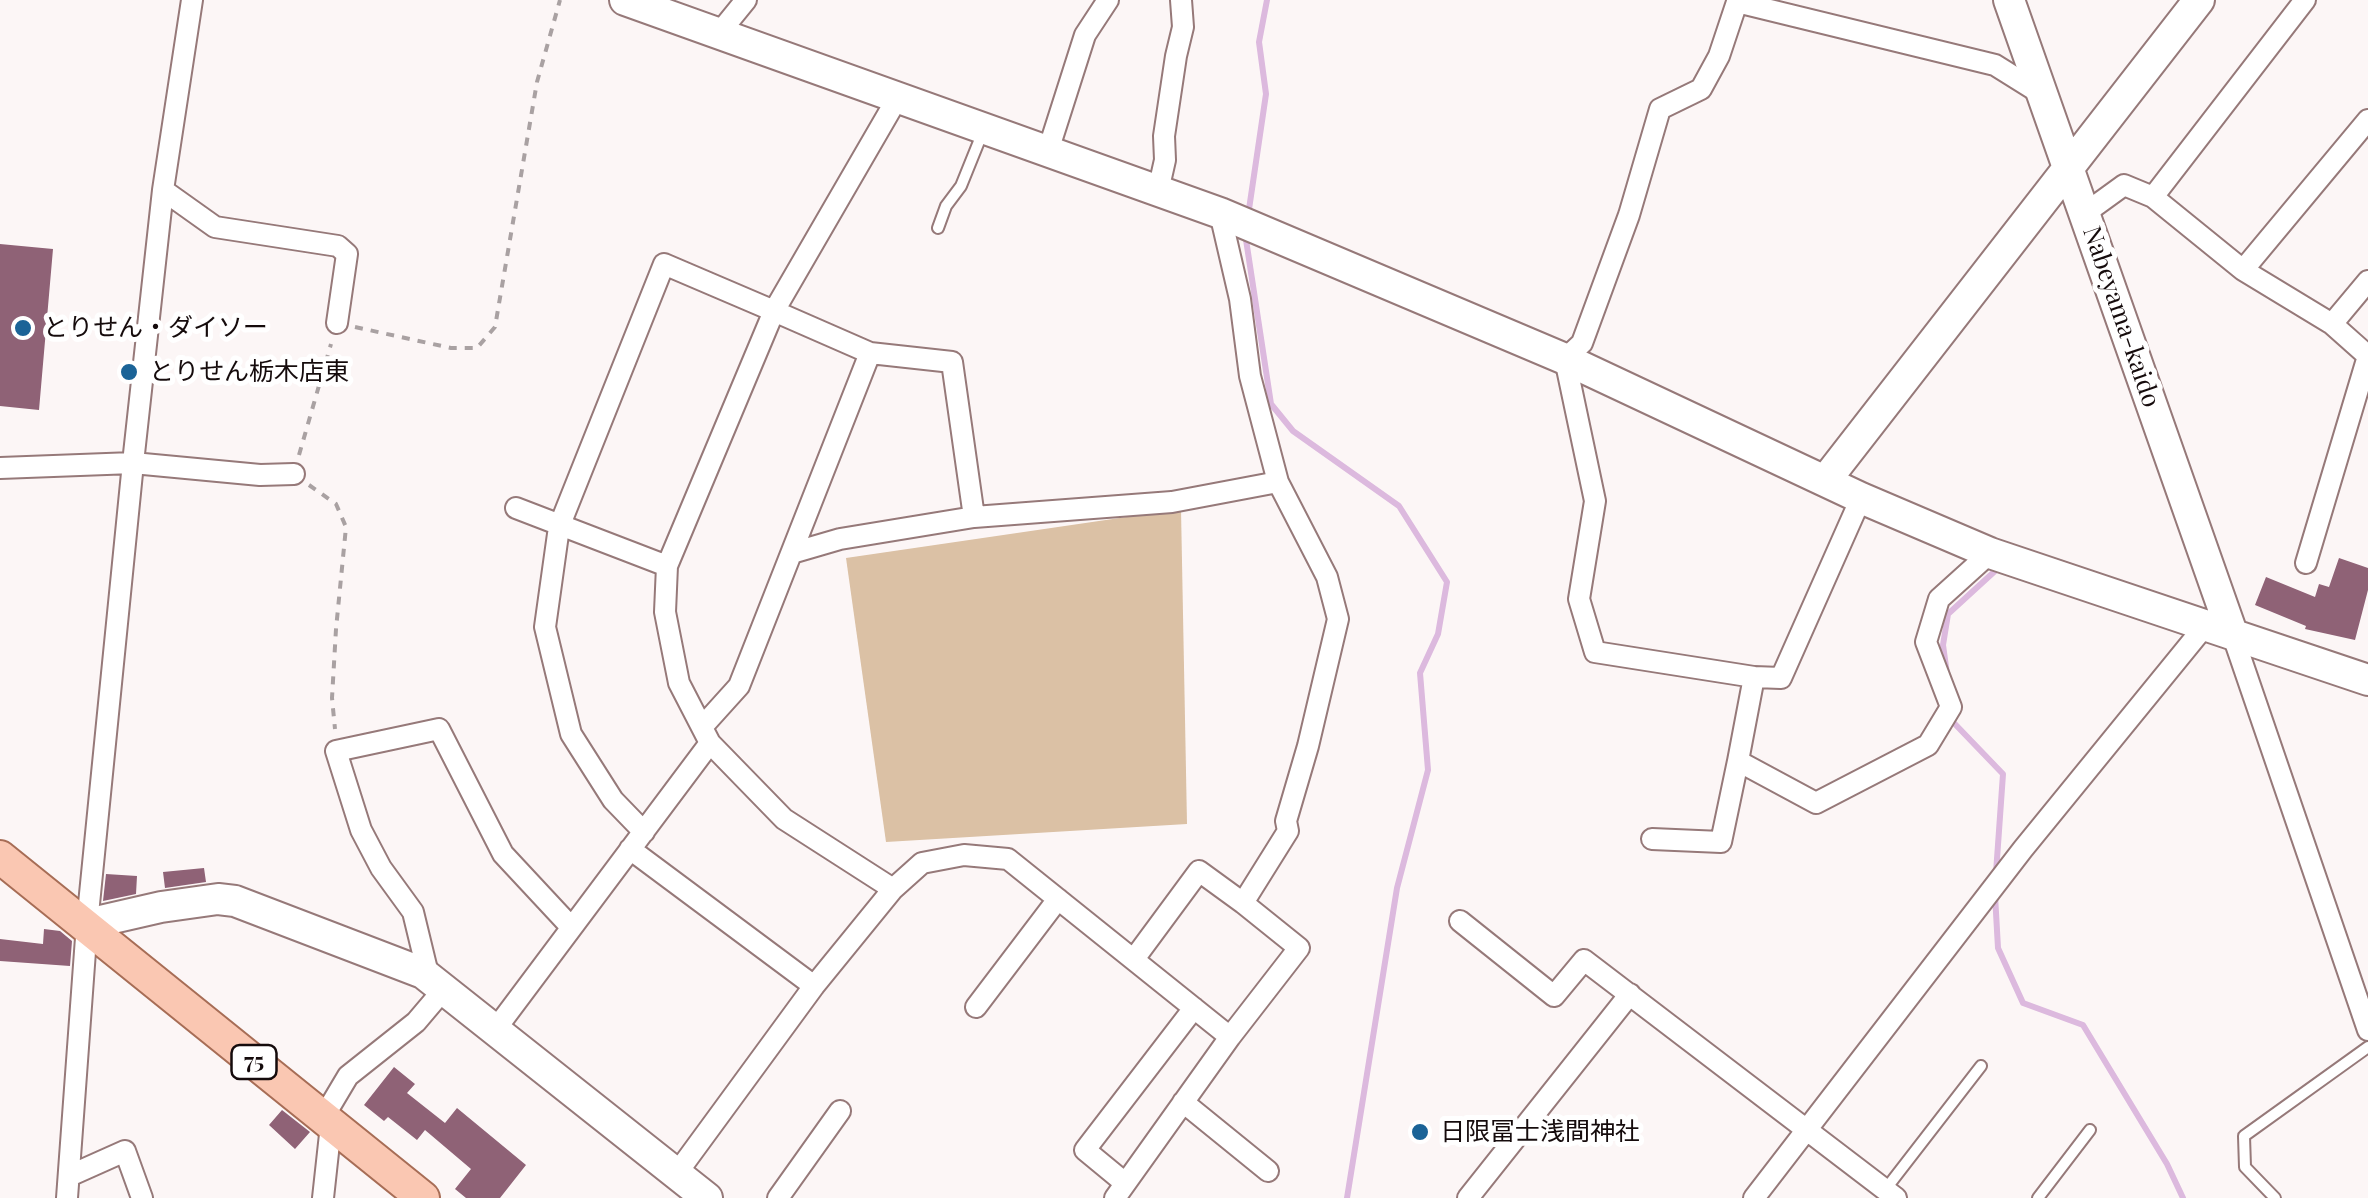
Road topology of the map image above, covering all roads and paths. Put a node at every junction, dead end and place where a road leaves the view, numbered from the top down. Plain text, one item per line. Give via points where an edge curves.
1 (192, 0) edge
2 (560, 0) edge
3 (625, 0) edge
4 (746, 0) edge
5 (1108, 0) edge
6 (1181, 0) edge
7 (2009, 0) edge
8 (2200, 0) edge
9 (2305, 0) edge
10 (720, 32) junction
11 (2042, 96) junction
12 (898, 97) junction
13 (2368, 120) edge
14 (984, 128) junction
15 (1048, 151) junction
16 (2068, 169) junction
17 (163, 190) junction
18 (1158, 191) junction
19 (2153, 197) junction
20 (1220, 213) junction
21 (2084, 214) junction
22 (938, 228) dead end
23 (2243, 270) junction
24 (2368, 281) edge
25 (774, 311) junction
26 (337, 324) junction
27 (2332, 324) junction
28 (870, 353) junction
29 (2368, 356) edge
30 (1565, 359) junction
31 (133, 463) junction
32 (0, 468) edge
33 (294, 474) junction
34 (1825, 480) junction
35 (1278, 482) junction
36 (1861, 498) junction
37 (516, 508) dead end
38 (974, 518) junction
39 (558, 527) junction
40 (792, 552) junction
41 (1990, 553) junction
42 (2306, 563) dead end
43 (666, 566) junction
44 (2218, 630) junction
45 (1754, 677) junction
46 (2368, 680) edge
47 (706, 735) junction
48 (336, 751) junction
49 (1738, 761) junction
50 (644, 832) junction
51 (1652, 839) dead end
52 (630, 850) junction
53 (0, 857) edge
54 (893, 889) junction
55 (1058, 899) junction
56 (1244, 903) junction
57 (1460, 921) dead end
58 (87, 924) junction
59 (571, 927) junction
60 (1134, 959) junction
61 (436, 983) junction
62 (814, 986) junction
63 (1630, 994) junction
64 (976, 1007) dead end
65 (1194, 1008) junction
66 (495, 1030) junction
67 (2368, 1030) edge
68 (1230, 1037) junction
69 (2368, 1048) edge
70 (1981, 1066) dead end
71 (1184, 1102) junction
72 (840, 1110) dead end
73 (327, 1122) junction
74 (1806, 1129) junction
75 (2090, 1130) dead end
76 (1268, 1171) dead end
77 (68, 1176) junction
78 (684, 1187) edge
79 (1120, 1191) edge
80 (1891, 1194) edge
81 (67, 1198) edge
82 (142, 1198) edge
83 (323, 1198) edge
84 (423, 1198) edge
85 (778, 1198) edge
86 (1468, 1198) edge
87 (1754, 1198) edge
88 (2038, 1198) edge
89 (2275, 1198) edge

1 - 17 street
2 - 26 path via 537,82 495,327 476,348 451,348
3 - 10 street
4 - 10 street
5 - 15 street via 1085,35
6 - 18 street via 1183,27
7 - 11 street, Nabeyama-kaido
8 - 16 street
9 - 19 street
10 - 12 street
11 - 16 street, Nabeyama-kaido
11 - 30 street via 1995,65 1738,2 1701,89 1660,109 1582,342
12 - 14 street
12 - 25 street
13 - 23 street
14 - 15 street
14 - 22 lane
15 - 18 street
16 - 21 street, Nabeyama-kaido
16 - 34 street
17 - 26 street via 215,227 338,246 347,254
17 - 31 street
18 - 20 street
19 - 21 street via 2124,184
19 - 23 street
20 - 30 street
20 - 35 street via 1250,376
21 - 44 street, Nabeyama-kaido
23 - 27 street
24 - 27 street
25 - 28 street
25 - 39 street via 664,264
25 - 43 street
26 - 33 path
27 - 29 street
28 - 38 street via 952,362
28 - 40 street
29 - 42 street
30 - 34 street
30 - 45 street via 1595,501 1579,599 1595,652
31 - 32 street
31 - 33 street
31 - 58 street
33 - 48 path via 336,504 346,528 332,698
34 - 36 street
35 - 38 street via 1172,502
35 - 56 street via 1326,577 1338,619 1288,831
36 - 41 street
36 - 45 street via 1782,678
37 - 39 street
38 - 40 street
39 - 43 street
39 - 50 street via 546,627 571,734 613,800
40 - 47 street via 739,686
41 - 44 street
41 - 49 street via 1939,599 1926,642 1950,707 1928,745 1816,804
43 - 47 street via 665,612 679,683
44 - 46 street
44 - 67 street
44 - 74 street via 2023,848
45 - 49 street
47 - 50 street
47 - 54 street via 784,819
48 - 59 street via 439,730 504,854
48 - 61 street via 361,830 413,912
49 - 51 street via 1721,842
50 - 52 street
52 - 59 street
52 - 62 street
53 - 58 main road, 75
54 - 55 street via 922,863 964,855 1008,859
54 - 62 street
55 - 60 street
55 - 64 street
56 - 60 street via 1199,871
56 - 68 street via 1299,948
57 - 63 street via 1554,996 1584,960
58 - 61 street via 218,898
58 - 73 main road, 75
58 - 77 street
59 - 66 street
60 - 65 street
61 - 66 street
61 - 73 street via 416,1022 348,1076
62 - 78 street
63 - 74 street
63 - 86 street
65 - 68 street
65 - 79 street via 1085,1150
66 - 78 street
68 - 71 street
69 - 89 lane via 2244,1136 2245,1167
70 - 80 lane
71 - 76 street
71 - 79 street
72 - 85 street
73 - 83 street
73 - 84 main road, 75
74 - 80 street
74 - 87 street
75 - 88 lane
77 - 81 street
77 - 82 street via 126,1150

